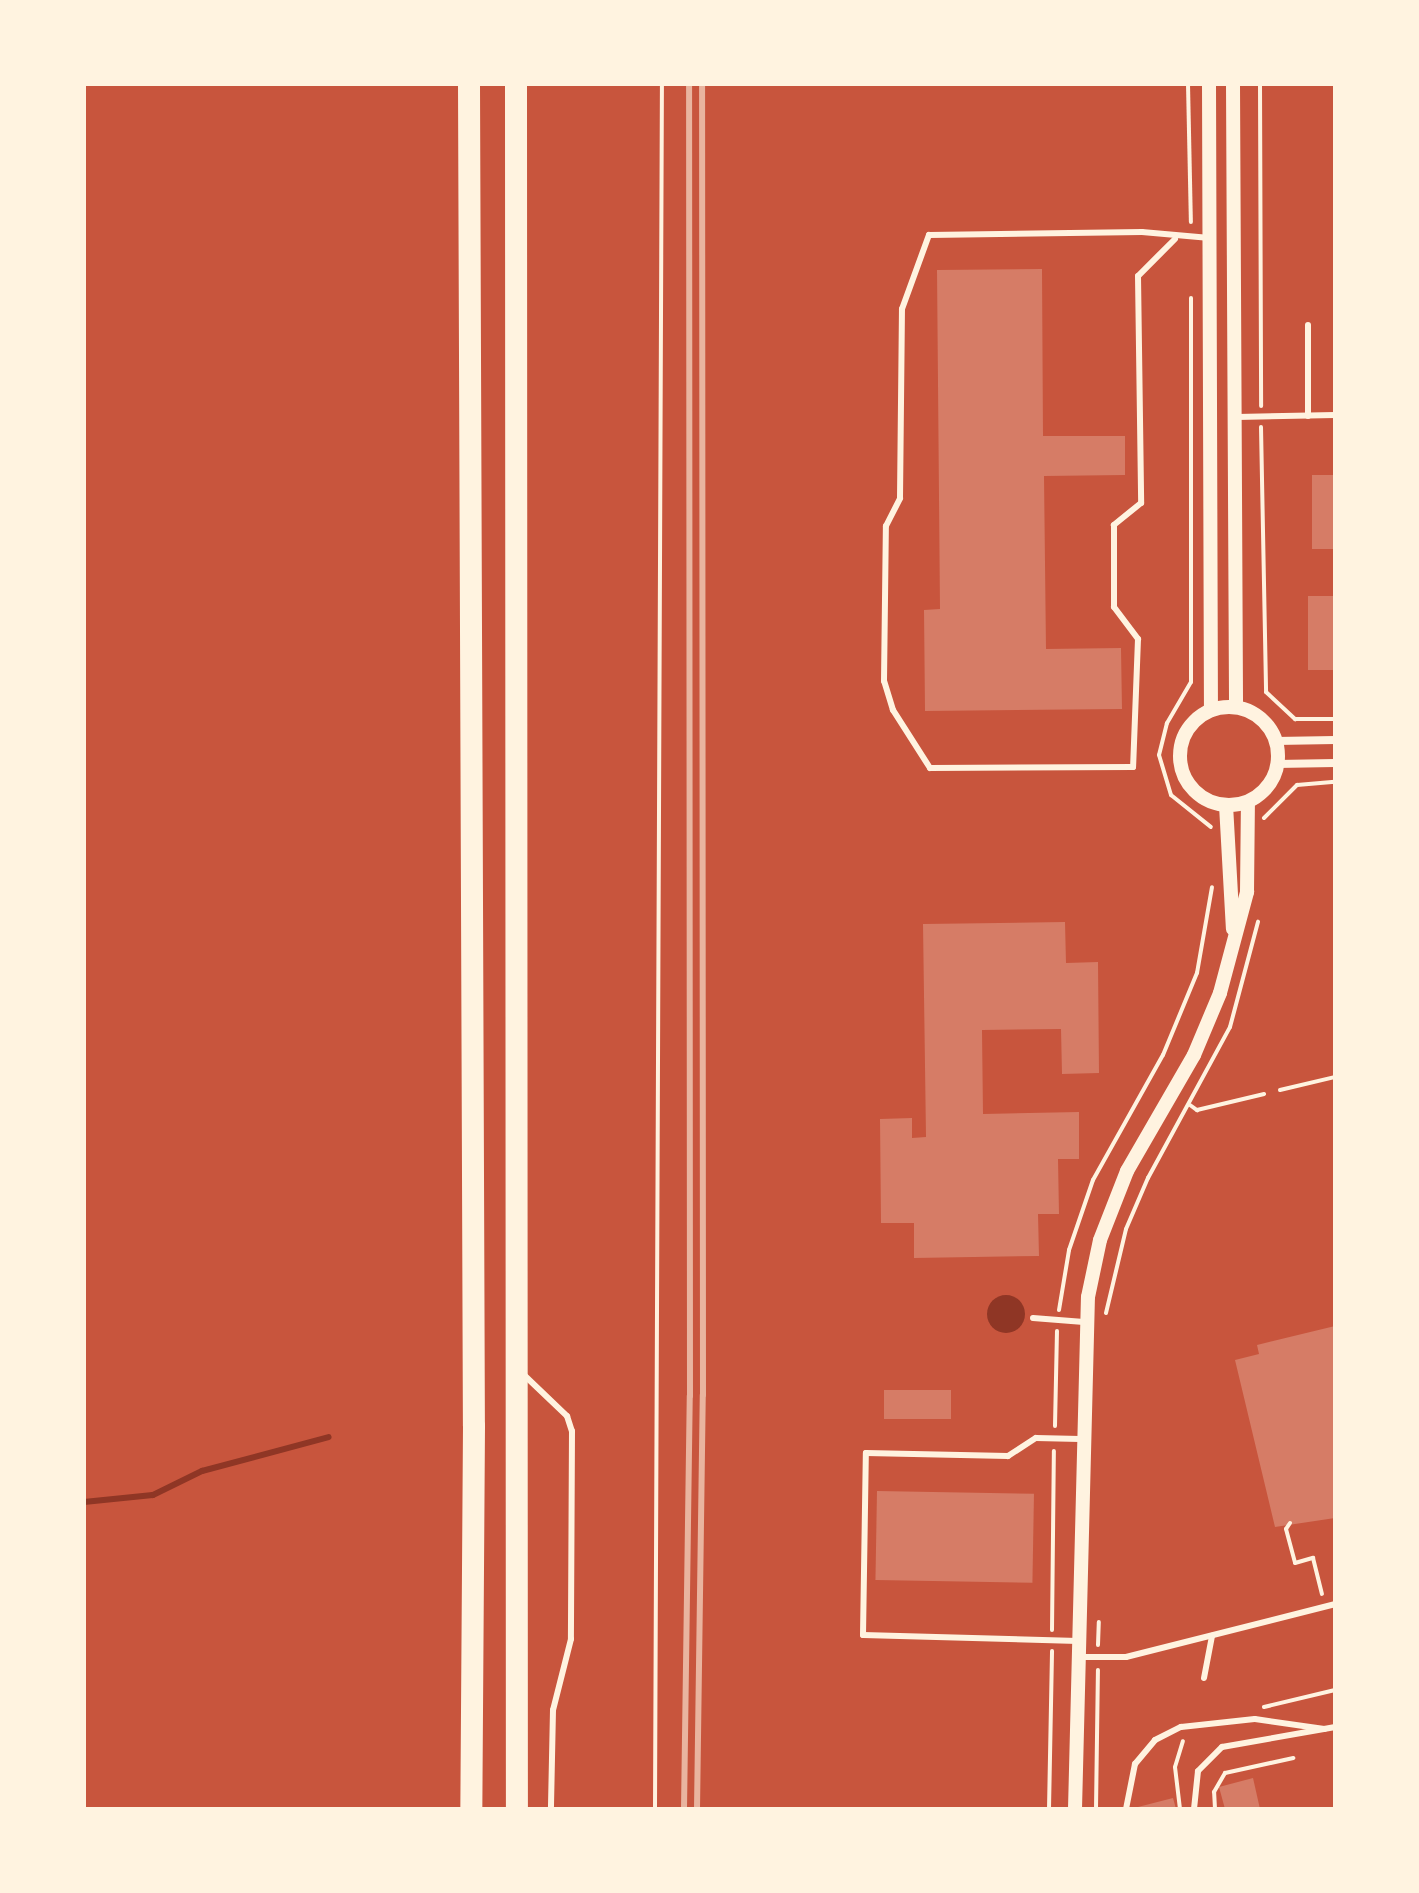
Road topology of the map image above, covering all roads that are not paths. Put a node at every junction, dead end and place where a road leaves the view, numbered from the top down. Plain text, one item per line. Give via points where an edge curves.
1 (469, 84) edge
2 (516, 84) edge
3 (1209, 84) edge
4 (1233, 84) edge
5 (1210, 238) junction
6 (1175, 239) junction
7 (1308, 325) dead end
8 (1335, 415) edge
9 (1308, 416) junction
10 (1237, 417) junction
11 (1236, 707) junction
12 (1211, 710) junction
13 (1335, 740) edge
14 (1276, 741) junction
15 (1335, 763) edge
16 (1277, 764) junction
17 (1248, 802) junction
18 (1226, 805) junction
19 (1234, 942) junction
20 (1033, 1318) dead end
21 (1084, 1322) junction
22 (521, 1372) junction
23 (1080, 1439) junction
24 (1335, 1604) edge
25 (1212, 1636) junction
26 (1078, 1641) junction
27 (1078, 1657) junction
28 (1204, 1678) dead end
29 (1335, 1727) edge
30 (1324, 1729) junction
31 (471, 1809) edge
32 (517, 1809) edge
33 (551, 1809) edge
34 (1075, 1809) edge
35 (1126, 1809) edge
36 (1194, 1809) edge

1 - 31 highway
2 - 22 highway
3 - 5 street
4 - 10 street
5 - 6 lane
5 - 12 street
6 - 6 lane via 1142,232 929,235 902,309 900,498 886,526 884,681 893,710 930,768 1133,767 1138,639 1114,607 1114,525 1141,503 1138,276
7 - 9 lane
8 - 9 lane
9 - 10 lane
10 - 11 street
11 - 12 street
11 - 14 street via 1261,718
12 - 18 street via 1190,725 1180,761 1193,790
13 - 14 street
14 - 16 street
15 - 16 street
16 - 17 street via 1271,781
17 - 18 street
17 - 19 street via 1247,892
18 - 19 street
19 - 21 street via 1202,1039 1127,1171 1107,1218
20 - 21 lane
21 - 23 street
22 - 32 highway
22 - 33 lane via 567,1416 572,1431 571,1639 553,1710
23 - 26 street
23 - 26 lane via 1036,1438 1008,1456 866,1453 863,1635
24 - 25 lane
25 - 27 lane via 1126,1657
25 - 28 lane
26 - 27 street
27 - 34 street
29 - 30 lane
30 - 35 lane via 1255,1719 1181,1727 1155,1740 1135,1764
30 - 36 lane via 1222,1747 1198,1771

